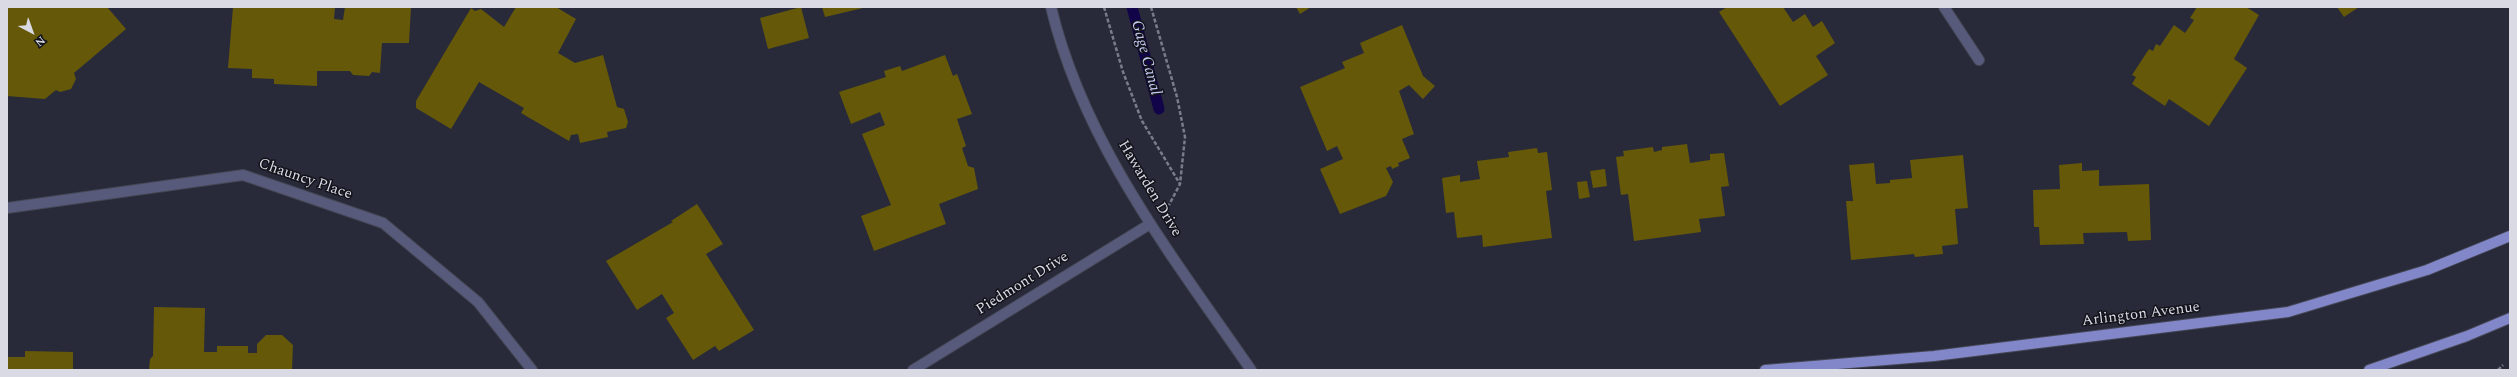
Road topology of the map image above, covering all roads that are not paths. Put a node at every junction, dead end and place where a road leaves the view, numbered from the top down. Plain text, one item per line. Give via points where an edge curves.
1 (1051, 7) edge
2 (1944, 7) edge
3 (1979, 60) dead end
4 (7, 208) edge
5 (1150, 224) junction
6 (2510, 236) edge
7 (2510, 318) edge
8 (532, 370) edge
9 (913, 370) edge
10 (1251, 370) edge
11 (1765, 370) edge
12 (2369, 370) edge

1 - 5 street, Hawarden Drive via 1059,39 1092,118 1118,172
2 - 3 street
4 - 8 street, Chauncy Place via 244,175 383,223 478,302
5 - 9 street, Piedmont Drive
5 - 10 street, Hawarden Drive
6 - 11 main road, Arlington Avenue via 2427,270 2288,312 1934,356
7 - 12 main road via 2467,336

